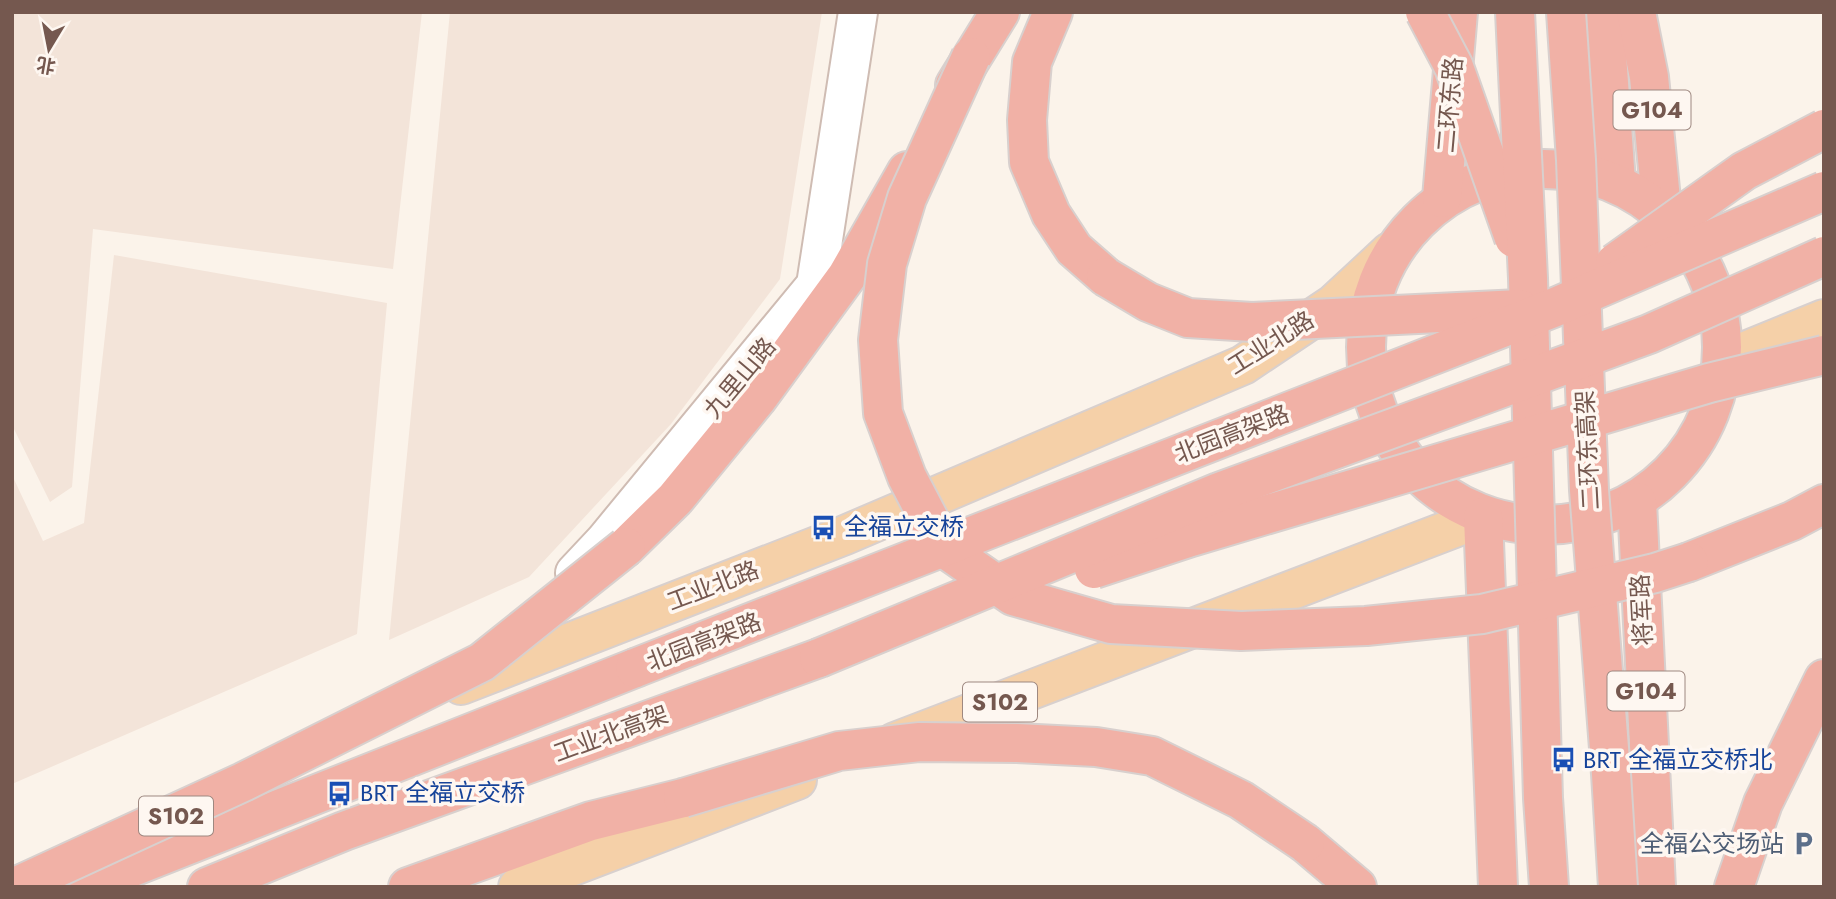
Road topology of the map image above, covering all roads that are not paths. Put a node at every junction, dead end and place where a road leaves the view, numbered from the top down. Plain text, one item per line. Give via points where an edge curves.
1 (858, 12) edge
2 (1000, 12) edge
3 (1053, 12) edge
4 (1425, 12) edge
5 (1458, 12) edge
6 (1501, 12) edge
7 (1515, 12) edge
8 (1604, 12) edge
9 (1636, 12) edge
10 (1567, 15) edge
11 (971, 57) junction
12 (1824, 129) edge
13 (1506, 171) junction
14 (1616, 182) junction
15 (1824, 191) edge
16 (1442, 198) junction
17 (1824, 198) edge
18 (1662, 210) junction
19 (1696, 251) junction
20 (1390, 252) junction
21 (1824, 256) edge
22 (1528, 278) junction
23 (1553, 308) junction
24 (1824, 319) edge
25 (1824, 355) edge
26 (1726, 359) junction
27 (1637, 502) junction
28 (1824, 504) edge
29 (1483, 517) junction
30 (819, 658) junction
31 (635, 668) joint
32 (479, 676) junction
33 (1824, 679) edge
34 (15, 887) edge
35 (82, 887) edge
36 (207, 887) edge
37 (408, 887) edge
38 (517, 887) edge
39 (1357, 887) edge
40 (1498, 887) edge
41 (1549, 887) edge
42 (1618, 887) edge
43 (1656, 887) edge
44 (1734, 887) edge

1 - 32 street, 九里山路 via 817,285 605,541
2 - 11 highway
3 - 23 highway, bridge via 1032,62 1029,162 1051,214 1074,249 1137,296 1188,318 1252,322
4 - 22 highway, bridge via 1454,68
5 - 16 highway, 二环东路
6 - 13 highway, 二环东路
7 - 22 highway, bridge
8 - 14 highway, G104
9 - 18 highway, G104 via 1649,77
10 - 42 highway, 二环东高架, bridge via 1589,490
11 - 28 highway, bridge via 907,198 887,264 877,340 883,413 907,477 944,548 1013,596 1111,624 1241,631 1366,626 1482,614 1667,569
11 - 34 highway, bridge via 847,276 676,499 626,547 482,662 243,782
12 - 23 highway, bridge via 1744,171
13 - 14 highway via 1562,168
13 - 16 highway
14 - 18 highway
15 - 23 highway, 北园高架路, bridge
16 - 20 highway
17 - 19 main road
18 - 19 highway
19 - 26 highway
20 - 29 highway via 1368,307 1365,372 1386,434 1427,484
20 - 32 main road, 工业北路 / S102 via 1334,304 1243,365 845,535
21 - 30 highway, 北园高架路, bridge via 1650,334 1219,492
22 - 41 highway, bridge
23 - 31 highway, 北园高架路, bridge
24 - 26 main road
25 - 30 highway, bridge via 1709,383 1204,533
26 - 27 highway via 1711,415 1681,464
27 - 29 highway via 1588,522 1535,527
27 - 43 highway, 将军路 / G104
29 - 38 main road, S102
29 - 40 highway
30 - 36 highway, 工业北高架 via 345,831
31 - 35 highway, 工业北高架
32 - 34 main road, 工业北路 / S102
33 - 44 highway via 1763,803
37 - 39 highway, bridge via 592,821 683,799 839,751 920,742 1096,747 1152,756 1241,800 1305,843

